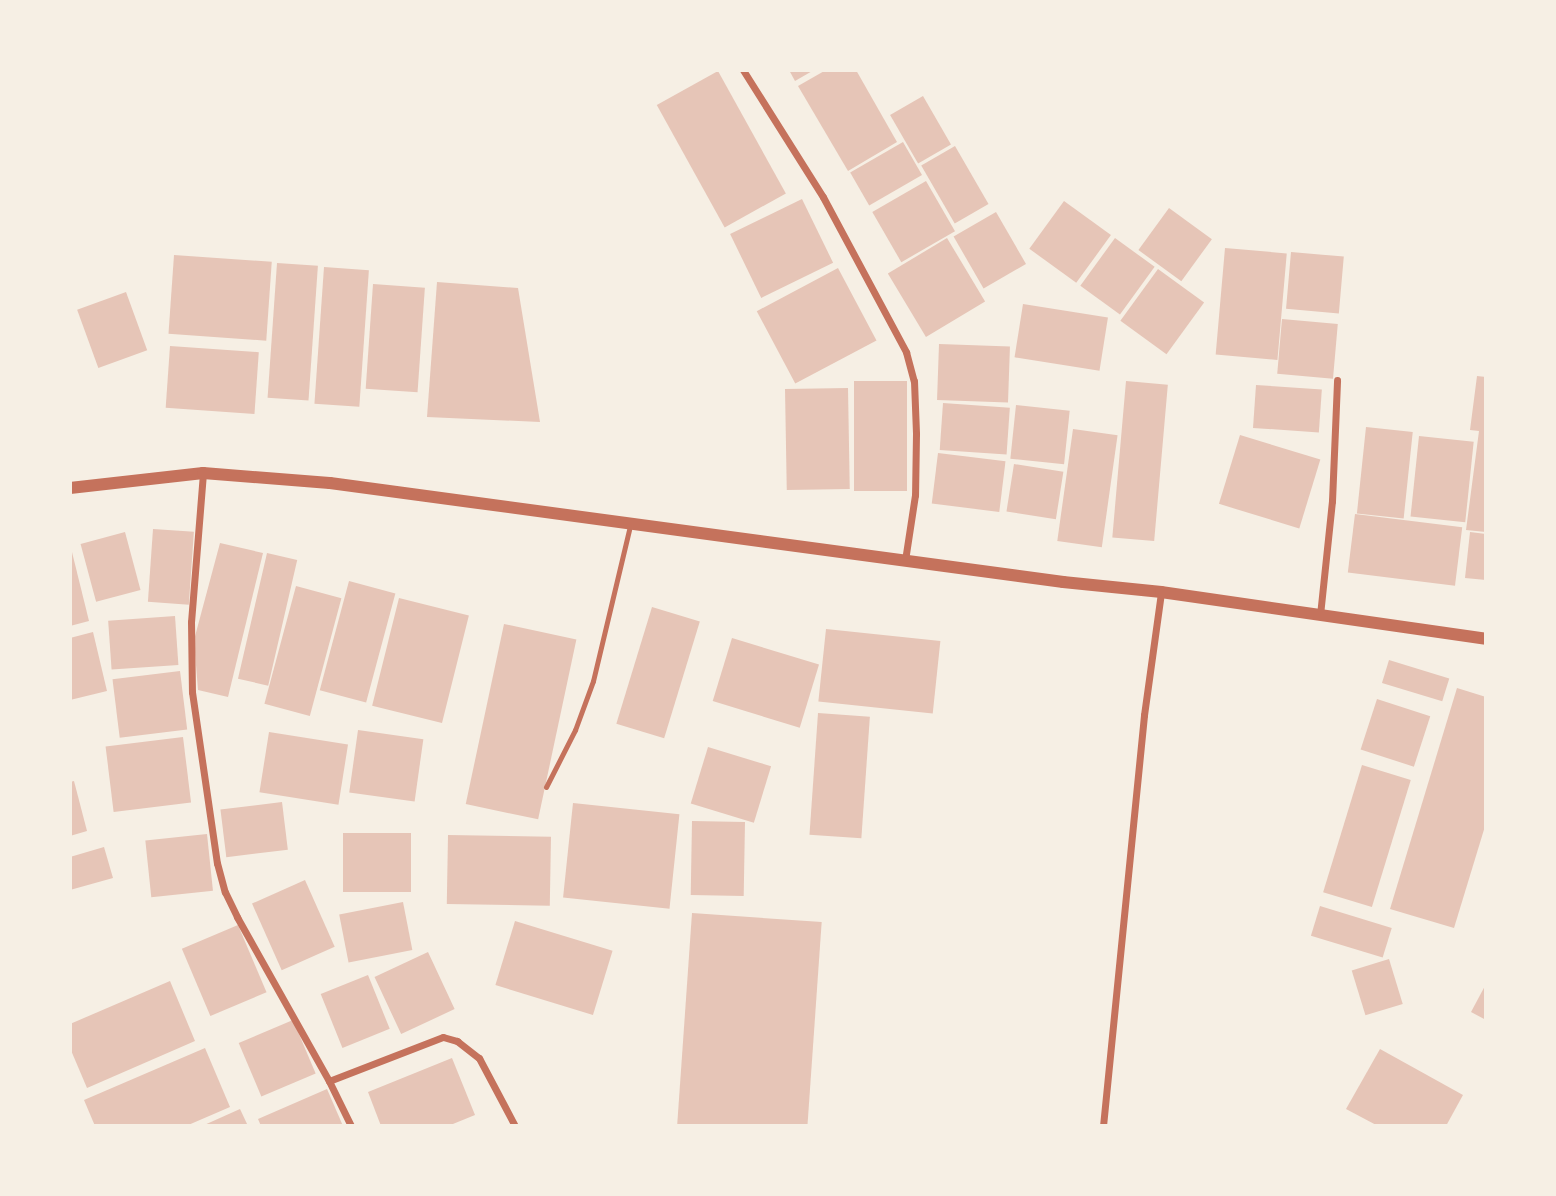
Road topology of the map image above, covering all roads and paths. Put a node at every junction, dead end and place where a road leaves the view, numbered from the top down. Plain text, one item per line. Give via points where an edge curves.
1 (743, 70) edge
2 (1337, 380) dead end
3 (203, 473) junction
4 (70, 488) edge
5 (631, 523) junction
6 (905, 560) junction
7 (1161, 592) junction
8 (1320, 615) junction
9 (1486, 639) edge
10 (546, 787) dead end
11 (329, 1081) junction
12 (351, 1126) edge
13 (515, 1126) edge
14 (1103, 1126) edge

1 - 6 street via 823,197 906,352 914,381 916,435 915,495
2 - 8 street via 1332,501
3 - 4 street
3 - 5 street via 330,482
3 - 11 street via 191,622 192,692 217,863 237,917
5 - 6 street
5 - 10 lane via 593,681
6 - 7 street
7 - 8 street
7 - 14 street via 1144,715
8 - 9 street
11 - 12 street
11 - 13 street via 443,1038 457,1041 479,1058

